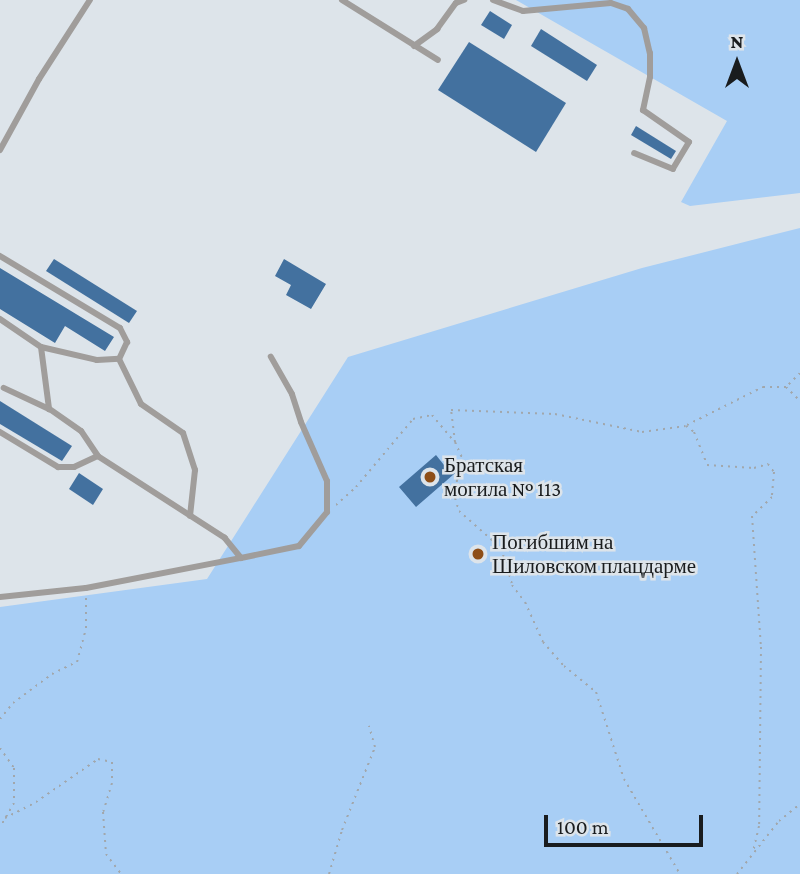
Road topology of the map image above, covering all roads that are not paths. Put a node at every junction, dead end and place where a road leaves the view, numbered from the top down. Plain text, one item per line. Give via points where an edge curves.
1 (90, 0) edge
2 (342, 0) edge
3 (464, 0) edge
4 (493, 0) edge
5 (414, 46) junction
6 (438, 60) dead end
7 (0, 150) edge
8 (634, 153) dead end
9 (0, 256) edge
10 (0, 319) edge
11 (41, 347) junction
12 (271, 357) dead end
13 (119, 359) junction
14 (4, 388) dead end
15 (50, 409) junction
16 (0, 432) edge
17 (98, 456) junction
18 (190, 516) junction
19 (241, 558) junction
20 (0, 597) edge

1 - 7 lane
2 - 5 lane
3 - 5 lane
4 - 8 lane via 523,11 611,3 628,9 644,28 650,53 643,110 689,142 673,169
5 - 6 lane
9 - 13 lane via 120,328 127,342
10 - 11 lane
11 - 13 lane via 97,360
11 - 15 lane
12 - 19 lane via 292,394 327,481 327,512 299,546
13 - 18 lane via 141,404 183,433 195,470
14 - 15 lane
15 - 17 lane via 81,431
16 - 17 lane via 58,467 74,467
17 - 18 lane
18 - 19 lane via 225,538
19 - 20 lane via 86,588

